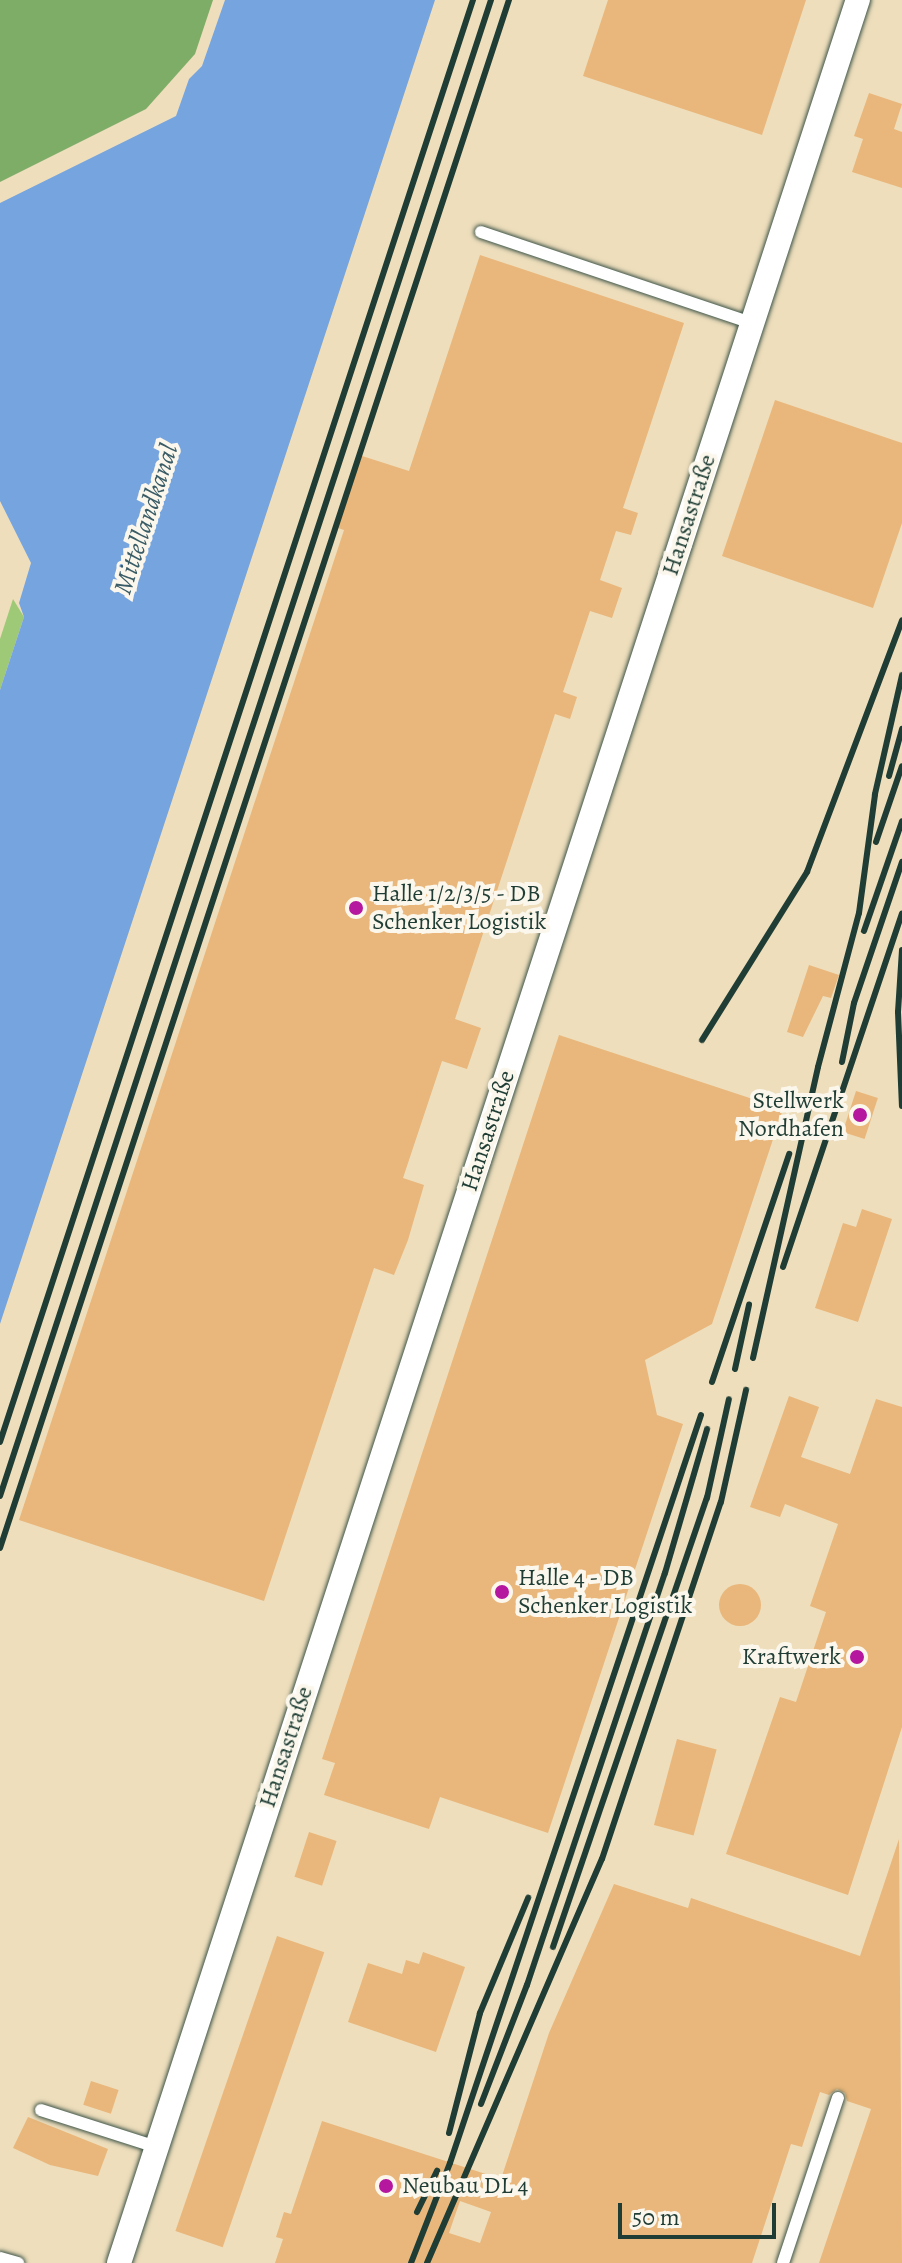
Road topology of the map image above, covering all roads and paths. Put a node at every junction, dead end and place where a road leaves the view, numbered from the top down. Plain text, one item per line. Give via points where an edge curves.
1 (858, 0) edge
2 (481, 232) dead end
3 (752, 323) junction
4 (838, 2098) dead end
5 (41, 2110) dead end
6 (156, 2147) junction
7 (0, 2258) edge
8 (18, 2263) edge
9 (119, 2263) edge
10 (783, 2263) edge

1 - 3 street, Hansastraße
2 - 3 lane
3 - 6 street, Hansastraße
4 - 10 lane
5 - 6 lane
6 - 9 street, Hansastraße
7 - 8 lane

